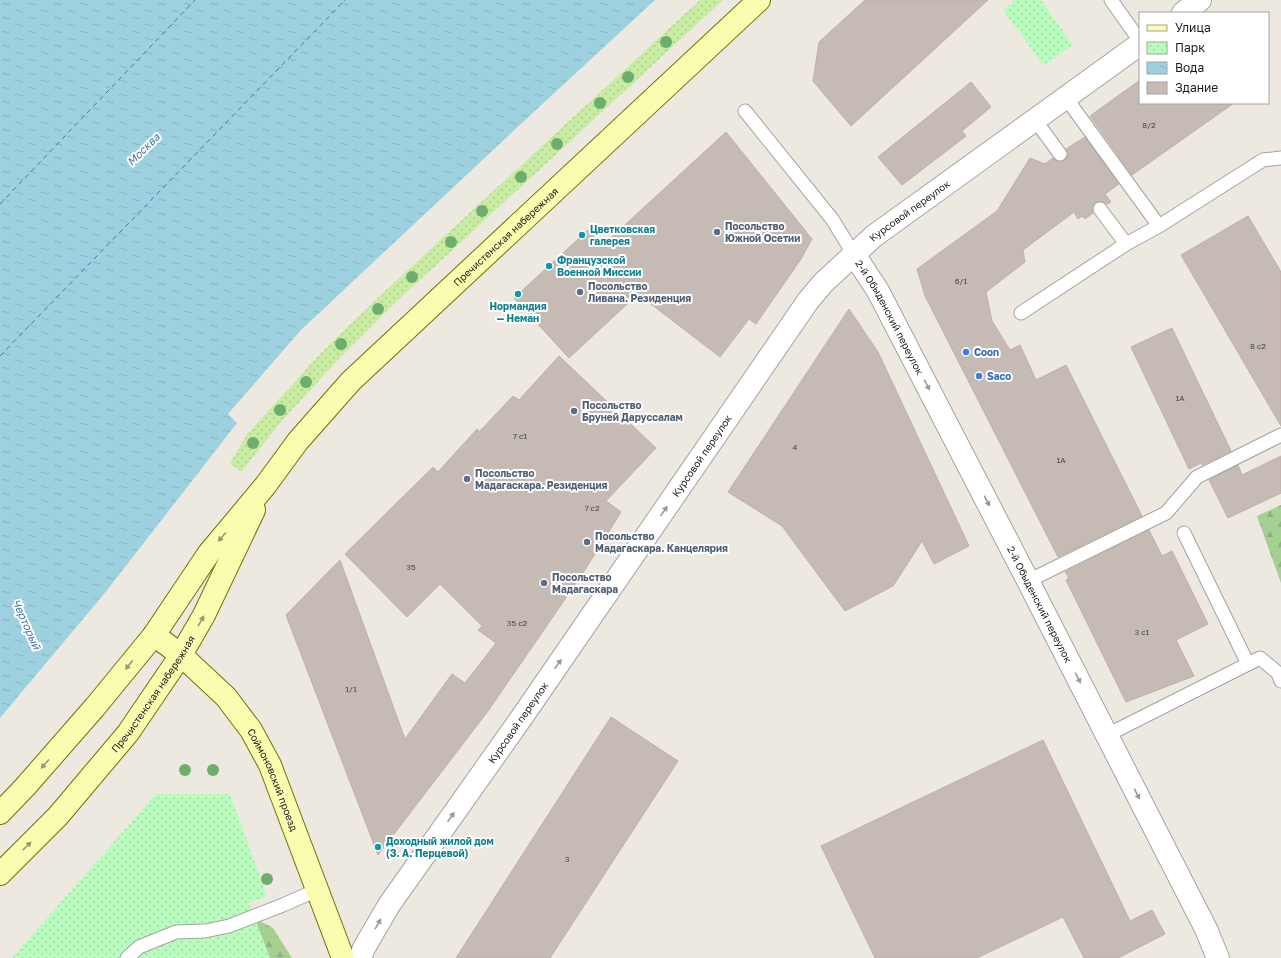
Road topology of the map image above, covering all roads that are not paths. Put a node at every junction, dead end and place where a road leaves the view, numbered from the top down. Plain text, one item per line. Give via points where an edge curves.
1 (759, 0) edge
2 (1110, 0) edge
3 (1200, 0) edge
4 (1184, 12) edge
5 (1139, 40) edge
6 (1139, 45) edge
7 (1066, 98) junction
8 (745, 110) dead end
9 (1036, 120) junction
10 (1060, 154) dead end
11 (1281, 158) edge
12 (1100, 209) dead end
13 (1159, 226) junction
14 (1126, 244) junction
15 (853, 253) junction
16 (1021, 313) dead end
17 (1281, 435) edge
18 (265, 486) junction
19 (1184, 533) dead end
20 (1028, 581) junction
21 (154, 635) junction
22 (181, 655) junction
23 (1248, 664) junction
24 (1281, 681) edge
25 (1107, 735) junction
26 (0, 813) edge
27 (0, 874) edge
28 (317, 890) junction
29 (127, 958) edge
30 (344, 958) edge
31 (360, 958) edge
32 (1218, 958) edge

1 - 18 main road, Пречистенская набережная via 351,381 298,441
2 - 5 lane
3 - 4 street
6 - 7 street, Курсовой переулок
7 - 9 street, Курсовой переулок
7 - 13 lane
8 - 15 lane via 832,219
9 - 10 lane
9 - 15 street, Курсовой переулок
11 - 13 lane via 1263,160
12 - 14 lane
13 - 14 lane
14 - 16 lane
15 -> 20 street, 2-й Обыденский переулок via 878,291
31 -> 15 street, Курсовой переулок via 389,905 522,717 808,301
17 - 20 lane via 1197,477 1166,513
18 -> 21 main road, Пречистенская набережная via 209,553
22 -> 18 main road, Пречистенская набережная via 222,580
19 - 23 lane
20 -> 25 street, 2-й Обыденский переулок
21 - 22 main road, Соймоновский проезд
21 -> 26 main road, Пречистенская набережная via 95,707
27 -> 22 main road, Пречистенская набережная via 58,816 112,753
22 - 28 main road, Соймоновский проезд via 226,698 251,730 270,765
23 - 24 lane via 1260,658 1278,673
23 - 25 lane
25 -> 32 street, 2-й Обыденский переулок via 1206,929
28 - 29 lane via 229,926 205,931 176,932 139,947
28 - 30 main road, Соймоновский проезд

